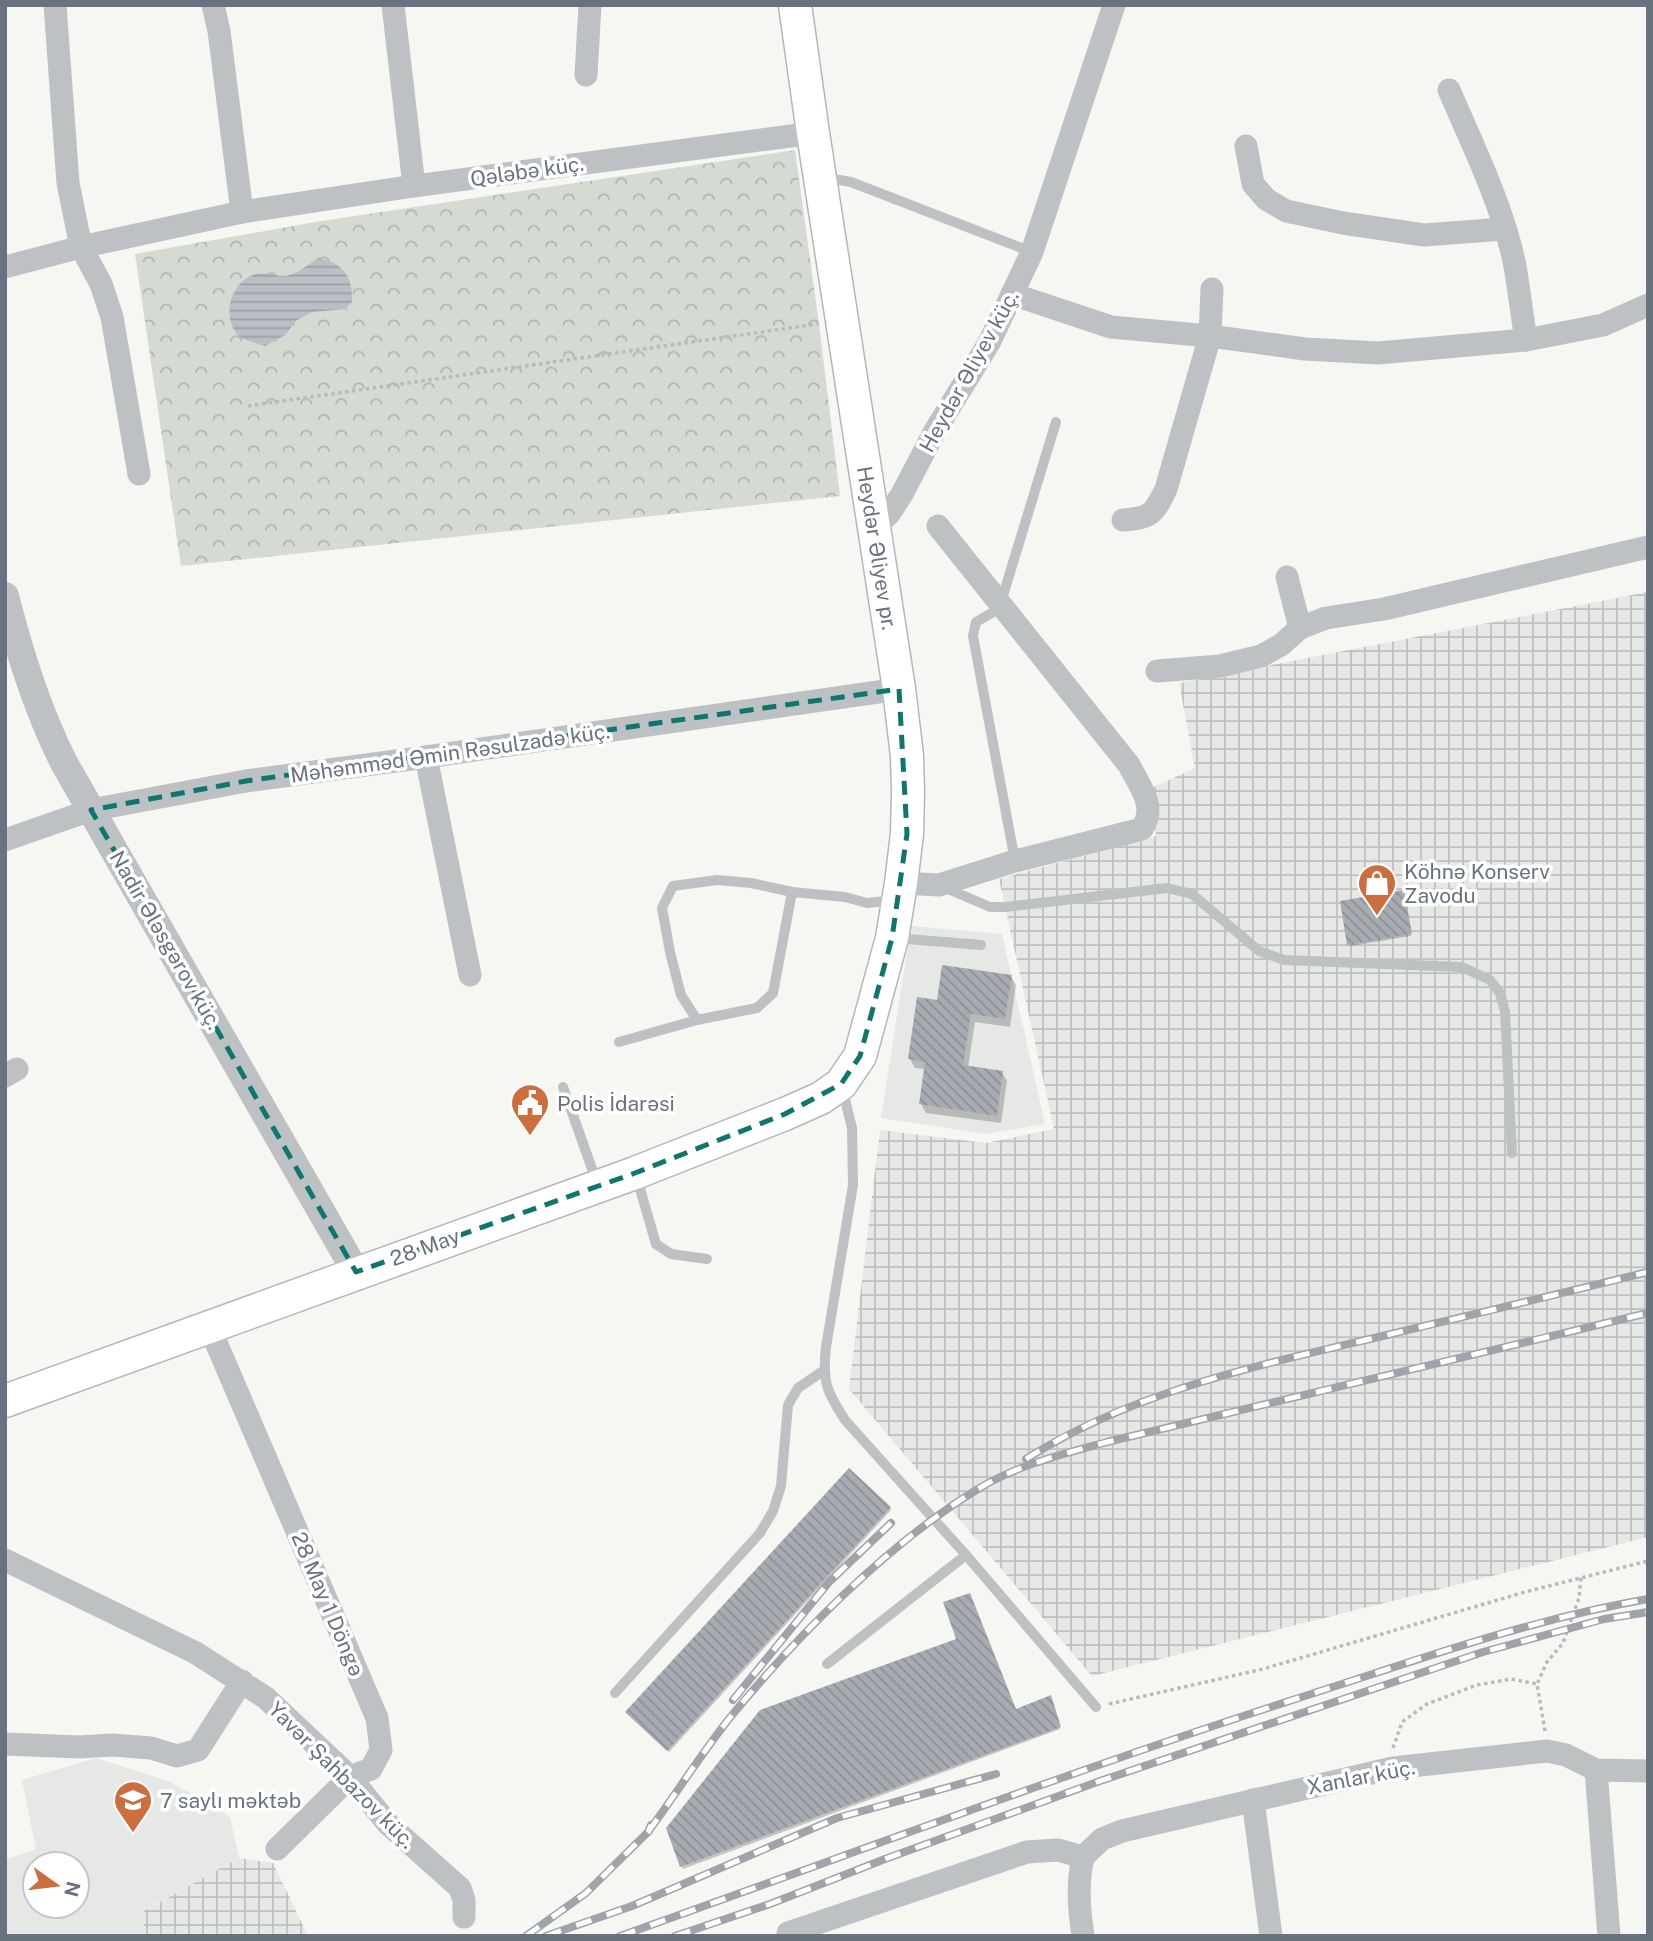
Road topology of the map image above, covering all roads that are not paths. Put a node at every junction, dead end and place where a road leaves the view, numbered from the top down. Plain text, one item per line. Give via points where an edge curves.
1 (55, 5) edge
2 (213, 5) edge
3 (393, 5) edge
4 (590, 5) edge
5 (795, 5) edge
6 (1114, 5) edge
7 (586, 75) dead end
8 (1449, 90) dead end
9 (813, 133) junction
10 (1246, 146) dead end
11 (819, 176) junction
12 (414, 186) junction
13 (242, 212) junction
14 (1504, 229) junction
15 (81, 247) junction
16 (1032, 251) junction
17 (5, 267) edge
18 (1212, 289) dead end
19 (1012, 294) junction
20 (1648, 305) edge
21 (1210, 336) junction
22 (1526, 340) junction
23 (1056, 422) dead end
24 (139, 474) dead end
25 (1123, 520) dead end
26 (938, 526) dead end
27 (873, 528) junction
28 (1648, 547) edge
29 (1287, 577) dead end
30 (5, 596) edge
31 (1002, 607) junction
32 (1300, 628) junction
33 (1157, 671) dead end
34 (899, 689) junction
35 (426, 757) junction
36 (91, 810) junction
37 (5, 840) edge
38 (1015, 861) junction
39 (939, 885) junction
40 (900, 891) junction
41 (792, 892) junction
42 (892, 938) junction
43 (981, 945) dead end
44 (470, 975) dead end
45 (698, 1020) junction
46 (619, 1042) dead end
47 (841, 1084) junction
48 (563, 1087) dead end
49 (1512, 1153) dead end
50 (635, 1172) junction
51 (598, 1186) junction
52 (707, 1259) dead end
53 (356, 1272) junction
54 (209, 1326) junction
55 (823, 1371) junction
56 (5, 1401) edge
57 (966, 1555) junction
58 (5, 1560) edge
59 (827, 1664) dead end
60 (242, 1681) junction
61 (615, 1693) dead end
62 (1096, 1707) road end
63 (5, 1744) edge
64 (1596, 1770) junction
65 (1648, 1771) edge
66 (350, 1777) junction
67 (1253, 1800) junction
68 (277, 1849) dead end
69 (1083, 1857) junction
70 (464, 1917) dead end
71 (788, 1933) dead end
72 (1083, 1936) edge
73 (1271, 1936) edge
74 (1609, 1936) edge

1 - 15 street via 68,183
2 - 13 street
3 - 12 street
4 - 7 street
5 - 9 main road, Heydər Əliyev pr.
6 - 16 street, Heydər Əliyev küç.
8 - 14 street
9 - 11 main road, Heydər Əliyev pr.
9 - 12 street, Qələbə küç.
10 - 14 street via 1253,184 1286,211 1424,234
11 - 16 lane via 851,182
11 - 27 main road, Heydər Əliyev pr.
12 - 13 street, Qələbə küç.
13 - 15 street, Qələbə küç.
14 - 22 street via 1515,265
15 - 17 street, Qələbə küç.
15 - 24 street via 112,317
16 - 19 street, Heydər Əliyev küç.
18 - 21 street
19 - 21 street via 1111,327
19 - 27 street, Heydər Əliyev küç. via 902,494
20 - 22 street via 1603,325
21 - 22 street via 1378,353
21 - 25 street via 1166,489 1156,509 1144,518
23 - 31 lane
26 - 31 street
27 - 34 main road, Heydər Əliyev pr.
28 - 32 street via 1384,609 1326,618
29 - 32 street
30 - 36 street, Nadir Ələsgərov küç. via 22,662 47,729
31 - 38 lane via 976,622 973,636
31 - 38 street via 1129,765 1148,802 1149,819 1142,829
32 - 33 street via 1261,656 1220,666
34 - 35 street, Məhəmməd Əmin Rəsulzadə küç.
34 - 40 main road, Heydər Əliyev pr. via 908,792
35 - 36 street, Məhəmməd Əmin Rəsulzadə küç. via 246,781
35 - 44 street
36 - 37 street, Məhəmməd Əmin Rəsulzadə küç.
36 - 53 street, Nadir Ələsgərov küç.
38 - 39 street
39 - 40 street
39 - 49 lane via 990,907 1167,888 1192,894 1259,951 1284,960 1462,968 1490,980 1500,993 1505,1012
40 - 41 lane via 867,903
40 - 42 main road, Heydər Əliyev pr.
41 - 45 lane via 772,993 757,1008
41 - 45 lane via 717,880 673,886 662,908 670,952 681,995
42 - 43 lane
42 - 47 main road, Heydər Əliyev pr. via 860,1056
45 - 46 lane
47 - 50 main road, 28 May via 785,1114
47 - 55 lane via 852,1128 853,1185
48 - 51 lane
50 - 51 main road, 28 May
50 - 52 lane via 656,1244 671,1255
51 - 53 main road, 28 May
53 - 54 main road, 28 May
54 - 56 main road, 28 May
54 - 66 street, 28 May 1 Döngə via 377,1718 381,1750 371,1769
55 - 57 lane via 829,1395 845,1420
55 - 61 lane via 798,1388 788,1405 781,1486 774,1511 760,1533
57 - 59 lane
57 - 62 lane
58 - 60 street, Yavər Şahbazov küç. via 196,1653
60 - 63 street via 198,1750 177,1756 113,1745
60 - 66 street, Yavər Şahbazov küç.
64 - 65 street, Xanlar küç.
64 - 67 street, Xanlar küç. via 1547,1751 1393,1768
64 - 74 street
66 - 68 street, 28 May 1 Döngə
66 - 70 street, Yavər Şahbazov küç. via 388,1824 460,1888
67 - 69 street, Xanlar küç. via 1122,1831 1102,1839
67 - 73 street
69 - 71 street via 1058,1850 1027,1852
69 - 72 street via 1079,1876

